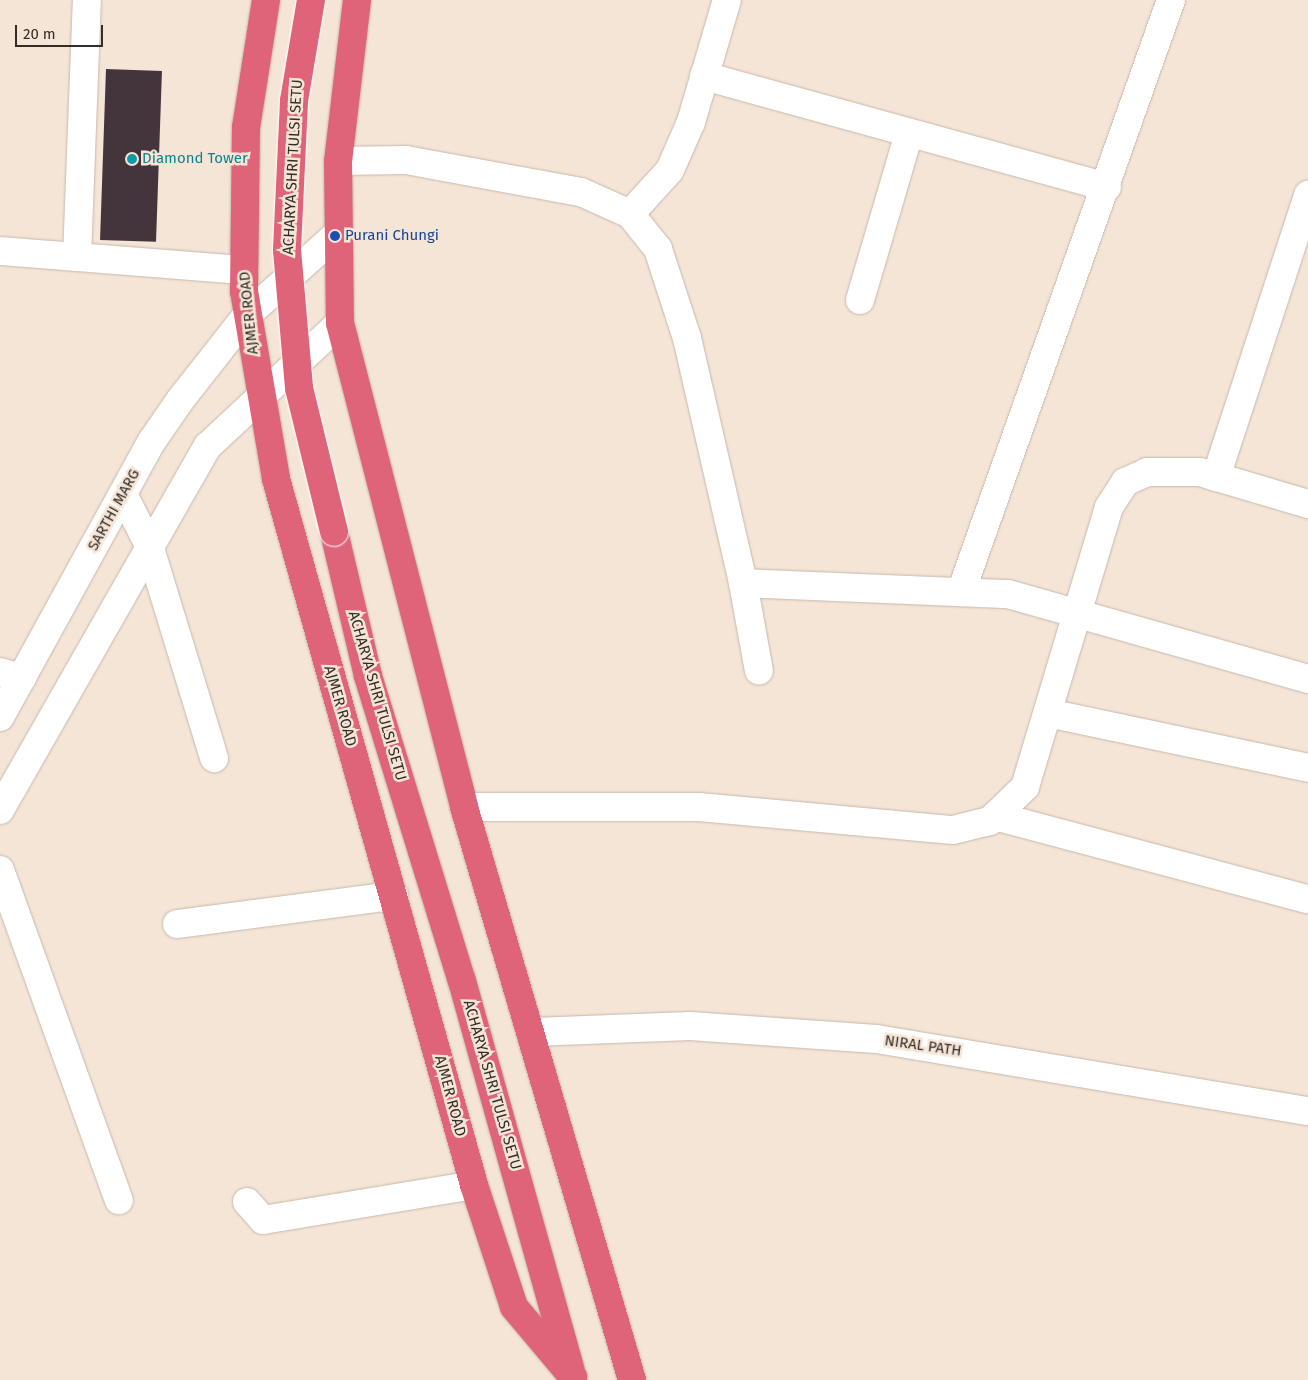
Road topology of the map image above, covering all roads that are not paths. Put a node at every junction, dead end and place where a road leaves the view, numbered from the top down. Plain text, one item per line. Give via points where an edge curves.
1 (87, 0) edge
2 (266, 0) edge
3 (310, 0) edge
4 (357, 0) edge
5 (727, 0) edge
6 (1171, 0) edge
7 (704, 76) junction
8 (909, 134) junction
9 (338, 161) junction
10 (1107, 187) junction
11 (1308, 195) edge
12 (630, 214) junction
13 (335, 236) junction
14 (0, 251) edge
15 (78, 257) junction
16 (244, 270) junction
17 (860, 300) dead end
18 (247, 315) junction
19 (340, 324) junction
20 (260, 400) junction
21 (1216, 477) junction
22 (122, 494) junction
23 (1308, 504) edge
24 (149, 545) junction
25 (743, 583) junction
26 (961, 592) junction
27 (1076, 616) junction
28 (759, 671) dead end
29 (11, 675) edge
30 (1308, 679) edge
31 (1048, 713) junction
32 (0, 717) edge
33 (214, 758) dead end
34 (1308, 768) edge
35 (464, 807) junction
36 (0, 810) edge
37 (995, 816) junction
38 (0, 870) edge
39 (394, 896) junction
40 (1308, 899) edge
41 (177, 924) dead end
42 (533, 1032) junction
43 (1308, 1111) edge
44 (474, 1185) junction
45 (119, 1200) dead end
46 (247, 1202) dead end
47 (573, 1379) edge
48 (632, 1380) edge

1 - 15 street
2 - 16 highway, AJMER ROAD via 246,126
3 - 47 highway, ACHARYA SHRI TULSI SETU, bridge via 294,101 287,250 299,388 368,676 462,980
4 - 9 highway
5 - 7 street
6 - 10 street
7 - 8 street
7 - 12 street via 691,122 670,170
8 - 10 street
8 - 17 street
9 - 12 street via 425,163 581,192
9 - 13 highway
10 - 26 street
11 - 21 street
12 - 25 street via 658,249 687,338
13 - 18 street, SARTHI MARG
13 - 19 highway
14 - 15 street
15 - 16 street
16 - 18 highway, AJMER ROAD
18 - 20 highway, AJMER ROAD
18 - 22 street, SARTHI MARG via 181,399
19 - 20 street
19 - 35 highway
20 - 24 street via 208,446
20 - 39 highway, AJMER ROAD via 276,480
21 - 23 street
21 - 27 street via 1200,472 1147,472 1125,482 1109,507
22 - 24 street
22 - 29 street, SARTHI MARG
24 - 33 street
24 - 36 street
25 - 26 street
25 - 28 street
26 - 27 street via 1008,594
27 - 30 street
27 - 31 street
29 - 32 street, SARTHI MARG
31 - 34 street
31 - 37 street via 1025,787
35 - 37 street via 699,807 953,830
35 - 42 highway
37 - 40 street
38 - 45 street
39 - 41 street
39 - 44 highway, AJMER ROAD
42 - 43 street, NIRAL PATH via 690,1026 877,1040
42 - 48 highway
44 - 46 street via 263,1220
44 - 47 highway, AJMER ROAD via 514,1307

